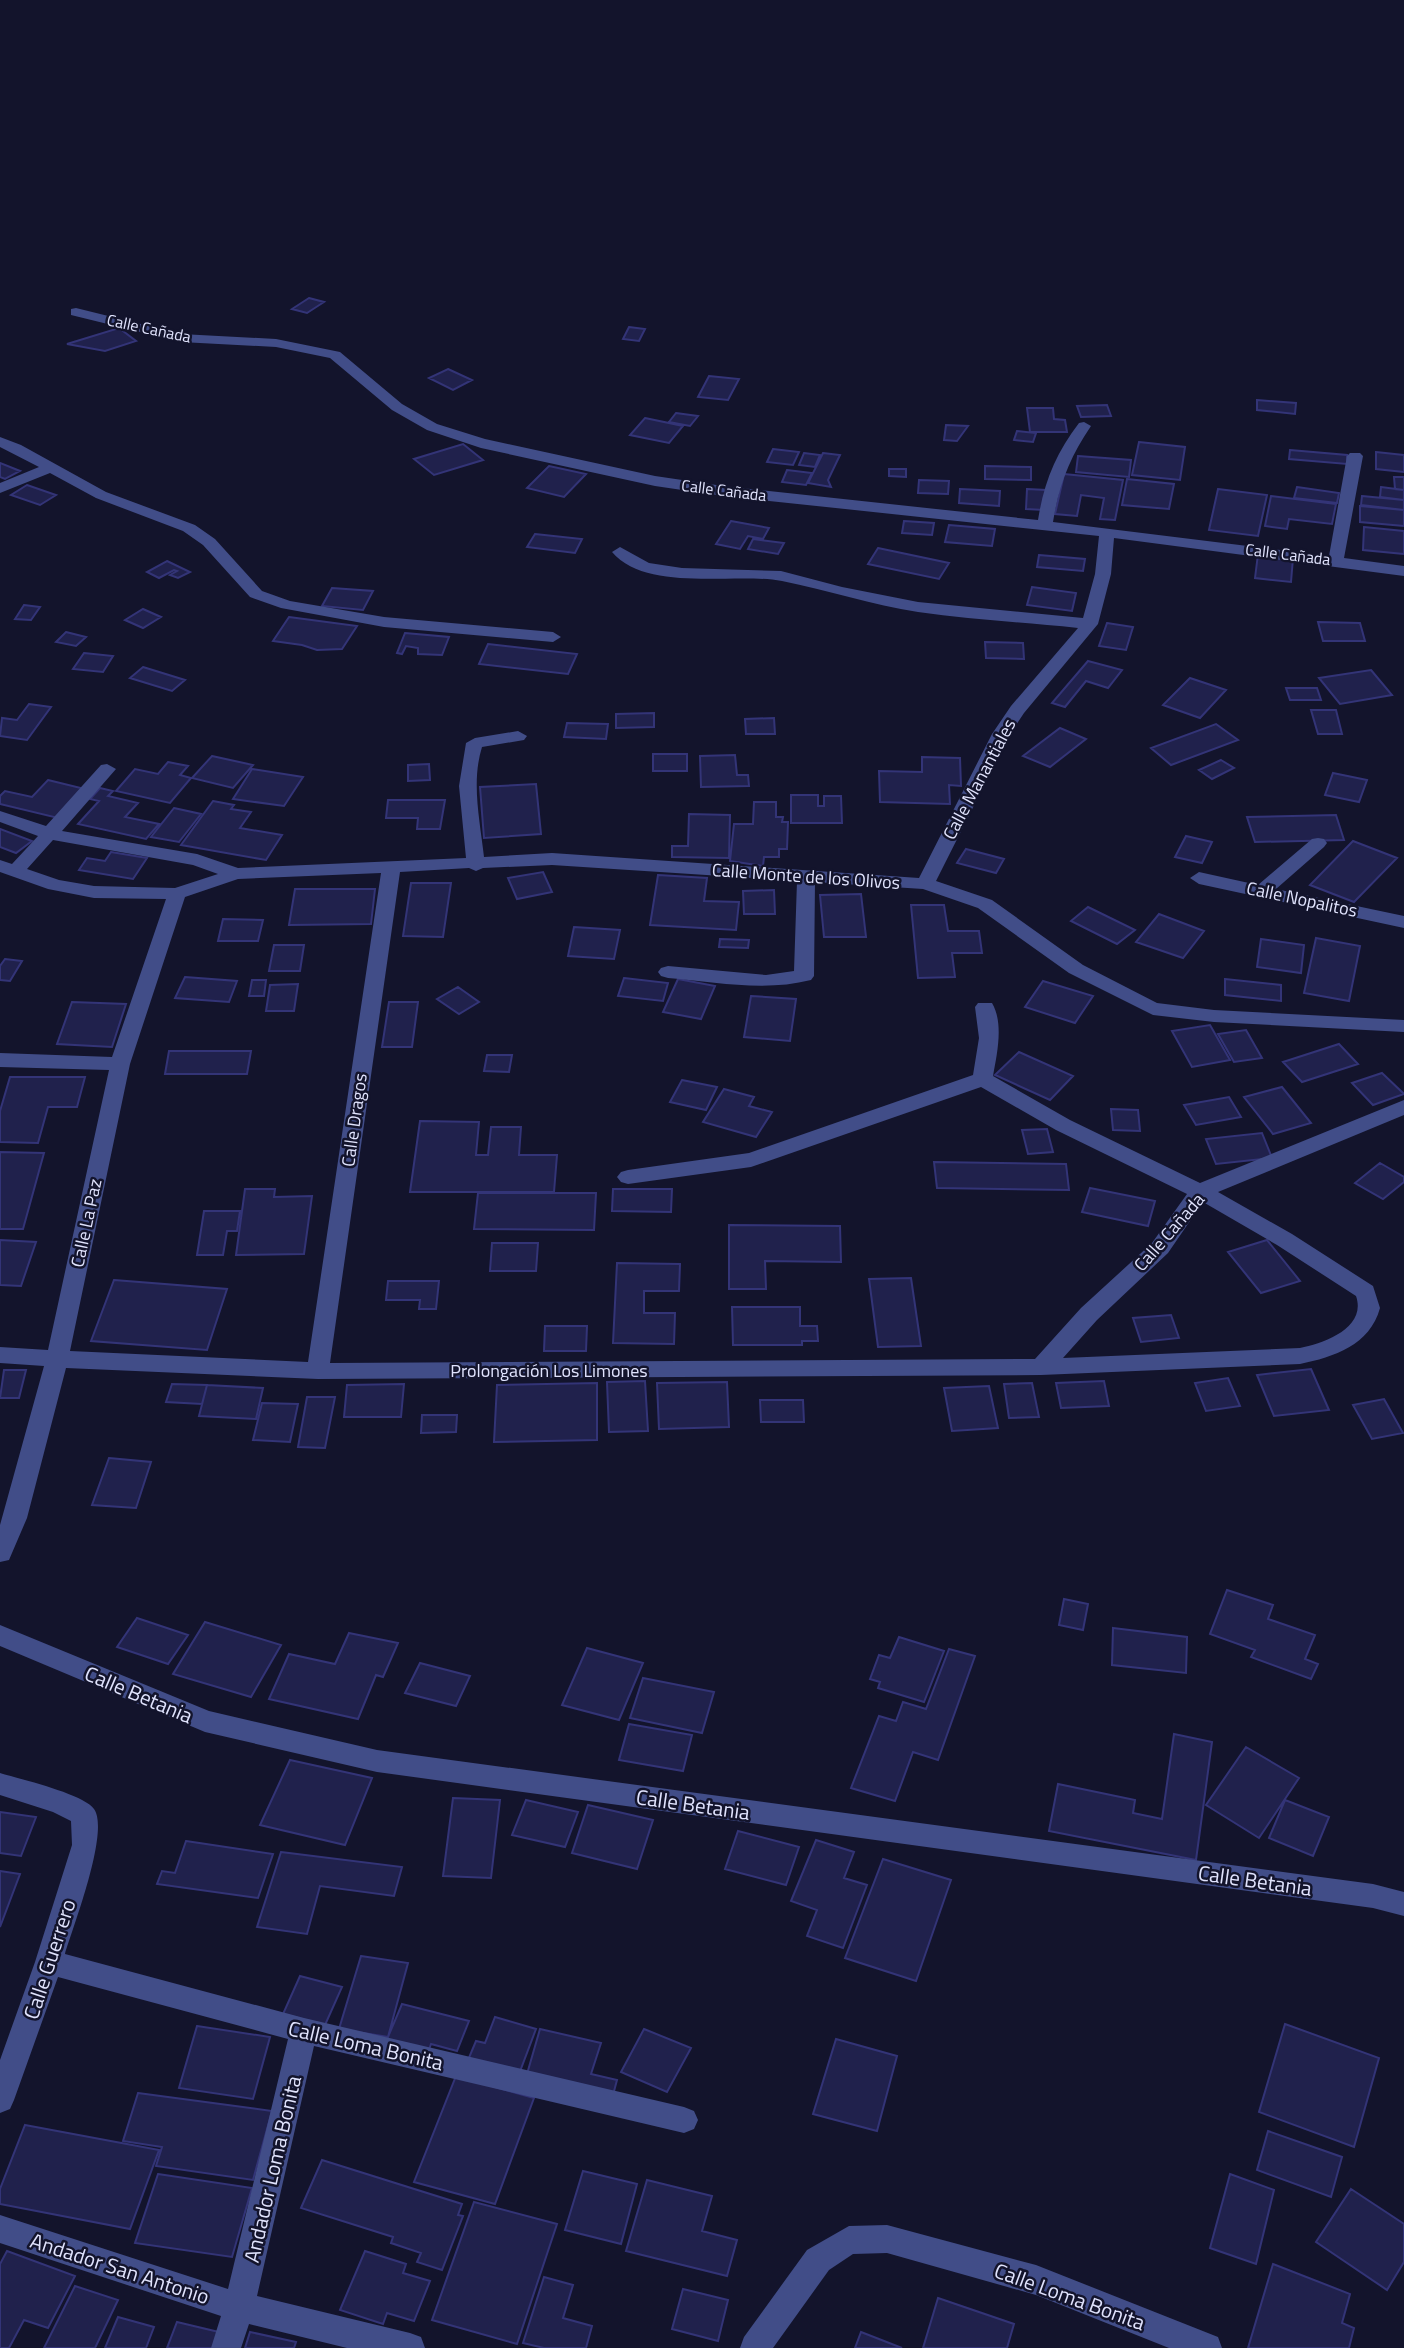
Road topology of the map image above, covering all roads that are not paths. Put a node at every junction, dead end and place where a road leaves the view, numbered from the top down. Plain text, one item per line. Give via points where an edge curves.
1 (76, 312) dead end
2 (1084, 426) dead end
3 (0, 442) edge
4 (1355, 456) dead end
5 (51, 467) junction
6 (0, 488) edge
7 (1045, 525) junction
8 (1107, 532) junction
9 (620, 552) dead end
10 (1336, 560) junction
11 (1404, 571) edge
12 (1090, 624) junction
13 (553, 637) dead end
14 (518, 736) dead end
15 (107, 769) dead end
16 (0, 816) edge
17 (50, 834) junction
18 (1318, 843) dead end
19 (476, 865) junction
20 (391, 868) junction
21 (7, 869) edge
22 (236, 874) junction
23 (806, 877) junction
24 (1199, 878) dead end
25 (925, 884) junction
26 (1264, 890) junction
27 (177, 894) junction
28 (1404, 922) edge
29 (668, 972) dead end
30 (985, 1007) dead end
31 (1404, 1026) edge
32 (0, 1060) edge
33 (120, 1064) junction
34 (983, 1079) junction
35 (1404, 1107) edge
36 (628, 1177) dead end
37 (1200, 1191) junction
38 (0, 1355) edge
39 (58, 1357) junction
40 (1041, 1367) junction
41 (318, 1371) junction
42 (0, 1553) edge
43 (0, 1636) edge
44 (0, 1784) edge
45 (1404, 1904) edge
46 (49, 1962) junction
47 (304, 2031) junction
48 (0, 2100) edge
49 (684, 2120) dead end
50 (0, 2229) edge
51 (239, 2307) junction
52 (226, 2348) edge
53 (410, 2348) edge
54 (755, 2348) edge
55 (1206, 2348) edge

1 - 7 street, Calle Cañada via 181,338 276,343 335,355 397,407 432,427 481,443 723,491
2 - 7 street via 1055,469
3 - 5 street
4 - 10 street
5 - 6 street
5 - 13 street via 101,495 189,528 209,542 256,594 287,605 384,622
7 - 8 street, Calle Cañada
8 - 10 street, Calle Cañada
8 - 12 street, Calle Manantiales via 1103,574
9 - 12 street via 644,567 682,573 781,576 918,607
10 - 11 street, Calle Cañada
12 - 25 street, Calle Manantiales via 1001,734
14 - 19 street via 475,743 470,754
15 - 17 street
16 - 17 street
17 - 21 street
17 - 22 street via 198,860
18 - 26 street
19 - 20 street, Calle Monte de los Olivos
19 - 23 street, Calle Monte de los Olivos via 552,859
20 - 22 street, Calle Monte de los Olivos
20 - 41 street, Calle Dragos
21 - 27 street via 94,892
22 - 27 street, Calle Monte de los Olivos
23 - 25 street, Calle Monte de los Olivos
23 - 29 street via 804,976 766,981
24 - 26 street, Calle Nopalitos
25 - 31 street, Calle Monte de los Olivos via 985,904 1076,969 1153,1009
26 - 28 street, Calle Nopalitos
27 - 33 street, Calle La Paz
30 - 34 street via 989,1038
32 - 33 street
33 - 39 street, Calle La Paz
34 - 36 street via 751,1160
34 - 37 street, Prolongación Los Limones via 1096,1143
35 - 37 street, Calle Cañada
37 - 40 street, Calle Cañada via 1160,1248 1089,1314
37 - 40 street, Prolongación Los Limones via 1278,1233 1365,1292 1370,1307 1363,1323 1342,1344 1300,1356
38 - 39 street, Prolongación Los Limones
39 - 41 street, Prolongación Los Limones
39 - 42 street, Calle La Paz via 15,1518
40 - 41 street, Prolongación Los Limones
43 - 45 street, Calle Betania via 205,1721 377,1761 1373,1896
44 - 46 street, Calle Guerrero via 84,1815 85,1845
46 - 47 street, Calle Loma Bonita
46 - 48 street, Calle Guerrero
47 - 49 street, Calle Loma Bonita
47 - 51 street, Andador Loma Bonita
50 - 51 street, Andador San Antonio
51 - 52 street, Andador Loma Bonita
51 - 53 street
54 - 55 street, Calle Loma Bonita via 818,2260 849,2240 887,2239 1036,2280

